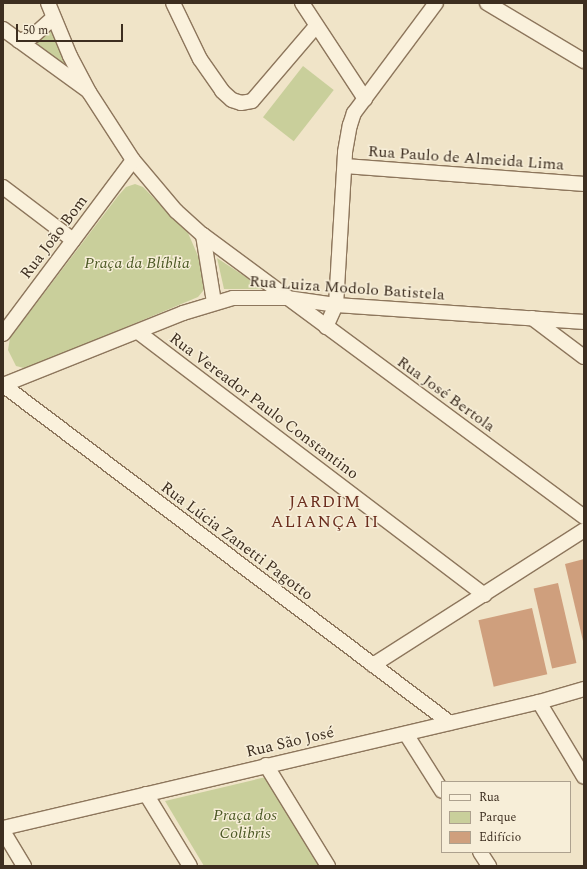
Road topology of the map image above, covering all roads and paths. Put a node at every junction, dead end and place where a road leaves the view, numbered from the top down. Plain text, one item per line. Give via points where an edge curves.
1 (48, 3) edge
2 (173, 3) edge
3 (302, 3) edge
4 (436, 3) edge
5 (487, 3) edge
6 (53, 18) junction
7 (316, 26) junction
8 (3, 29) edge
9 (18, 41) junction
10 (584, 61) edge
11 (89, 92) junction
12 (365, 99) junction
13 (133, 160) junction
14 (345, 166) junction
15 (584, 184) edge
16 (3, 187) edge
17 (203, 235) junction
18 (73, 240) junction
19 (287, 298) junction
20 (214, 302) junction
21 (336, 305) junction
22 (532, 318) junction
23 (584, 322) edge
24 (326, 327) junction
25 (138, 332) junction
26 (3, 334) edge
27 (584, 357) edge
28 (3, 385) edge
29 (584, 517) edge
30 (584, 530) edge
31 (484, 595) junction
32 (374, 665) junction
33 (584, 689) edge
34 (539, 702) junction
35 (450, 723) junction
36 (406, 734) junction
37 (266, 765) junction
38 (584, 777) edge
39 (441, 789) edge
40 (146, 794) junction
41 (3, 828) edge
42 (3, 831) edge
43 (481, 853) edge
44 (24, 866) edge
45 (190, 866) edge
46 (328, 866) edge
47 (489, 866) edge

1 - 6 street
2 - 7 street via 205,66 222,91 232,100 241,103 252,101
3 - 7 street
4 - 12 street
5 - 10 street
6 - 9 street via 33,36
6 - 11 street
7 - 12 street
8 - 9 street
9 - 11 street
11 - 13 street, Rua José Bertola
12 - 14 street via 350,125
13 - 17 street, Rua José Bertola via 176,211
13 - 18 street, Rua João Bom
14 - 15 street, Rua Paulo de Almeida Lima
14 - 21 street
16 - 18 street
17 - 19 street, Rua José Bertola
17 - 20 street
18 - 26 street, Rua João Bom
19 - 20 street, Rua Luiza Modolo Batistela via 233,298
19 - 21 street, Rua Luiza Modolo Batistela
19 - 24 street, Rua José Bertola
20 - 25 street, Rua Luiza Modolo Batistela
21 - 22 street, Rua Luiza Modolo Batistela
21 - 24 street
22 - 23 street, Rua Luiza Modolo Batistela
22 - 27 street
24 - 29 street, Rua José Bertola
25 - 28 street, Rua Luiza Modolo Batistela
25 - 31 street, Rua Vereador Paulo Constantino
28 - 32 street, Rua Lúcia Zanetti Pagotto
30 - 31 street
31 - 32 street
32 - 35 street, Rua Lúcia Zanetti Pagotto
33 - 34 street, Rua São José
34 - 35 street, Rua São José
34 - 38 street
35 - 36 street, Rua São José
36 - 37 street, Rua São José
36 - 39 street
37 - 40 street, Rua São José
37 - 46 street
40 - 41 street, Rua São José
40 - 45 street
42 - 44 street
43 - 47 street

